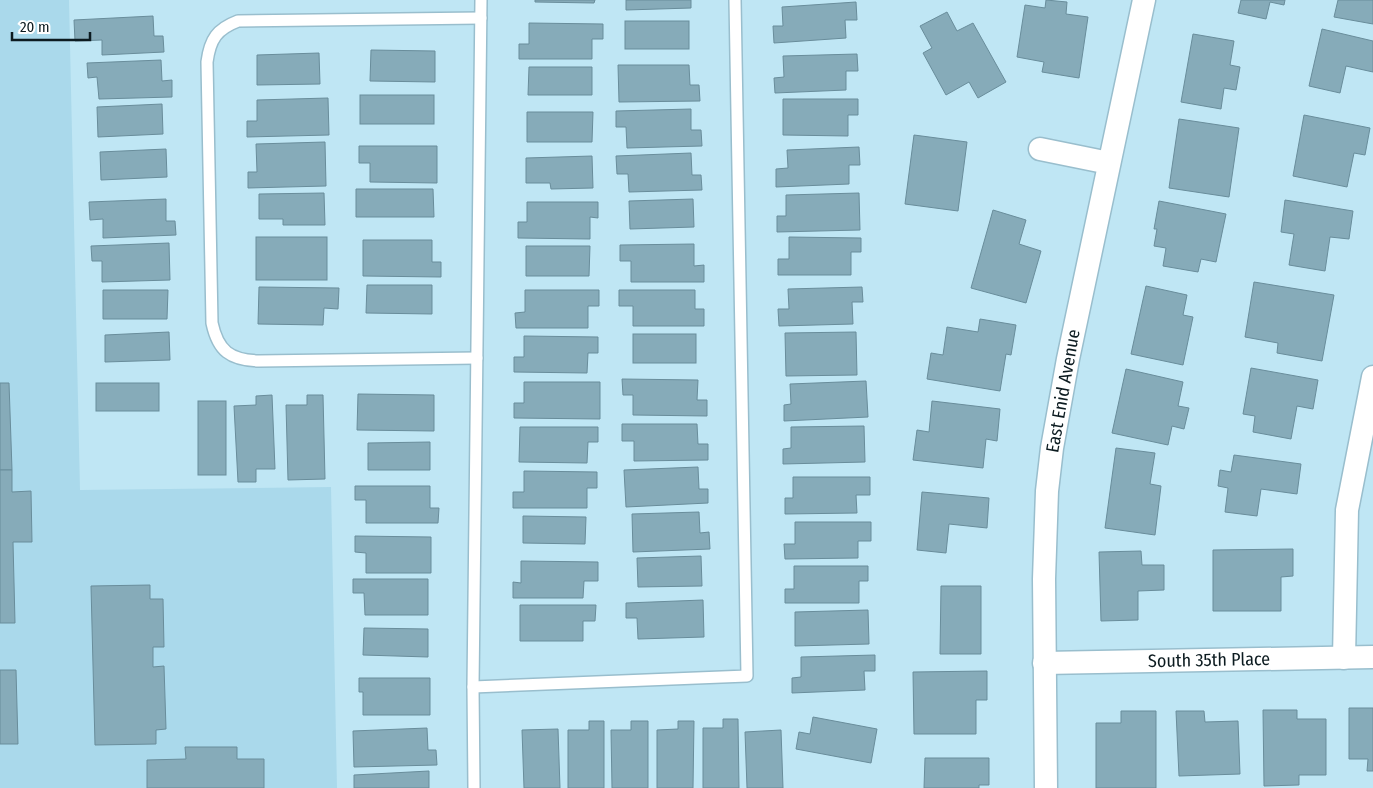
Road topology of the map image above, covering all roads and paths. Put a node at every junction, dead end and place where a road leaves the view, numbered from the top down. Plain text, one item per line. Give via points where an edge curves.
1 (481, 0) edge
2 (735, 0) edge
3 (1144, 0) edge
4 (481, 18) junction
5 (1040, 149) dead end
6 (1109, 163) junction
7 (477, 358) junction
8 (1373, 377) edge
9 (1373, 657) edge
10 (1344, 658) junction
11 (1044, 664) junction
12 (473, 687) junction
13 (474, 788) edge
14 (1046, 788) edge

1 - 4 lane
2 - 12 lane via 747,676
3 - 6 street, East Enid Avenue
4 - 7 lane
4 - 7 lane via 238,21 218,32 212,41 207,62 212,323 219,344 226,352 237,358 259,361
5 - 6 street
6 - 11 street, East Enid Avenue via 1052,448 1045,536
7 - 12 lane
8 - 10 street via 1347,510
9 - 10 street, South 35th Place
10 - 11 street, South 35th Place
11 - 14 street, East Enid Avenue
12 - 13 lane

